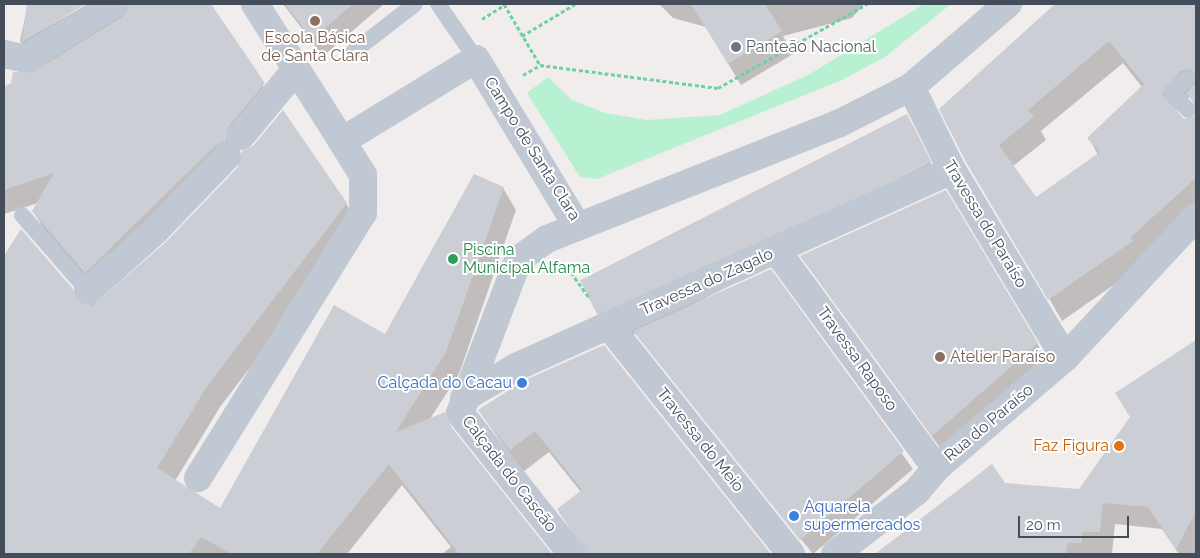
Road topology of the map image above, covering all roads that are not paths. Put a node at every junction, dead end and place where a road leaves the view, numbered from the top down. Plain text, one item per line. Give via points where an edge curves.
1 (114, 4) edge
2 (255, 4) edge
3 (415, 4) edge
4 (438, 4) edge
5 (1008, 4) edge
6 (353, 52) dead end
7 (4, 54) edge
8 (476, 59) junction
9 (294, 72) junction
10 (1187, 79) dead end
11 (911, 87) junction
12 (1188, 110) dead end
13 (342, 141) junction
14 (952, 170) junction
15 (22, 215) dead end
16 (1196, 217) edge
17 (577, 226) junction
18 (777, 250) junction
19 (88, 291) joint
20 (609, 326) junction
21 (1065, 358) junction
22 (464, 398) junction
23 (936, 468) junction
24 (198, 478) dead end
25 (572, 554) edge
26 (791, 554) edge
27 (835, 554) edge

1 - 7 street via 25,59
2 - 9 street
3 - 6 lane
4 - 8 lane
5 - 11 street, Campo de Santa Clara
8 - 13 street, Campo de Santa Clara
8 - 17 street, Campo de Santa Clara
9 - 13 street
9 - 19 street via 234,146 155,231
10 - 12 lane via 1172,92
11 - 14 street, Travessa do Paraíso
11 - 17 street, Campo de Santa Clara via 838,124
13 - 24 street via 363,175 363,213
14 - 18 street, Travessa do Zagalo
14 - 21 street, Travessa do Paraíso
15 - 19 lane
16 - 21 street, Rua do Paraíso
17 - 22 street, Calçada do Cascão via 530,248 510,271
18 - 20 street, Travessa do Zagalo
18 - 23 street, Travessa Raposo
20 - 22 street, Travessa do Zagalo via 516,367
20 - 26 street, Travessa do Meio
21 - 23 street, Rua do Paraíso
22 - 25 street, Calçada do Cascão via 460,413
23 - 27 street, Rua do Paraíso via 917,491

